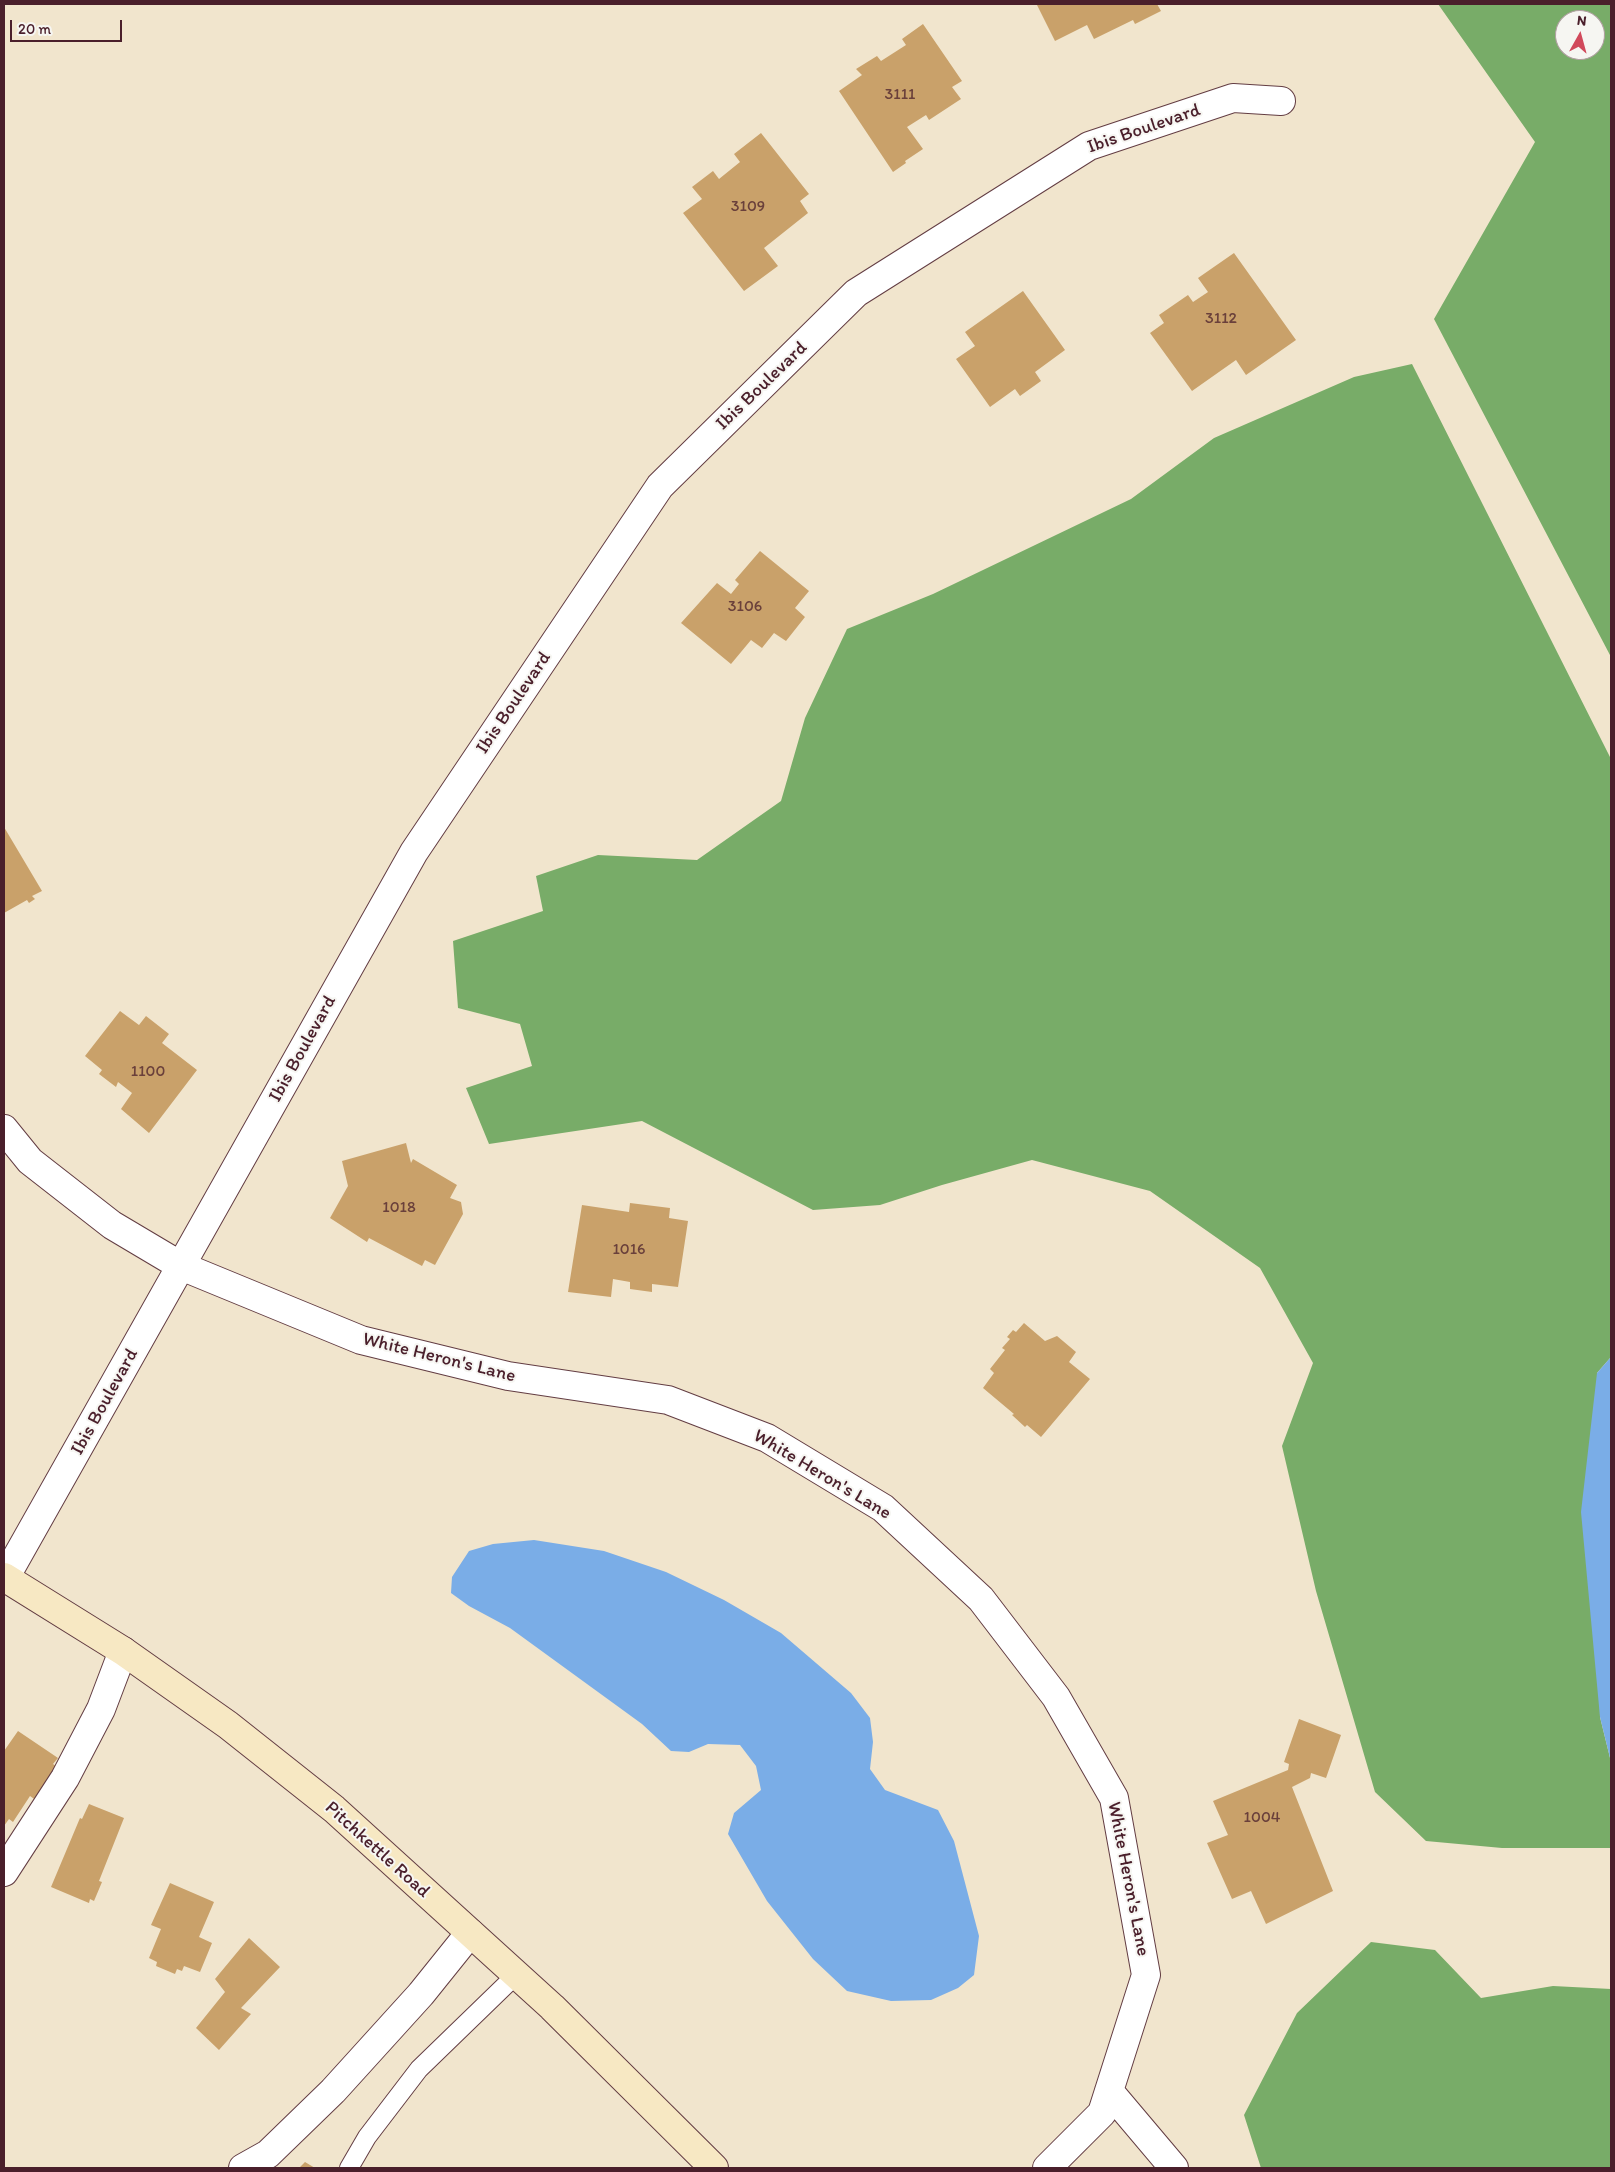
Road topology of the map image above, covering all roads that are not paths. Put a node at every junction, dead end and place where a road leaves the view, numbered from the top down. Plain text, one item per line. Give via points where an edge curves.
1 (1281, 101) dead end
2 (4, 1129) edge
3 (182, 1266) junction
4 (4, 1578) edge
5 (123, 1651) junction
6 (4, 1872) edge
7 (470, 1933) junction
8 (516, 1975) junction
9 (1109, 2092) junction
10 (243, 2168) edge
11 (349, 2168) edge
12 (714, 2168) edge
13 (1047, 2168) edge
14 (1174, 2168) edge

1 - 3 street, Ibis Boulevard via 1233,98 1089,146 856,293 660,486 414,852
2 - 3 street, White Heron's Lane via 30,1161 105,1219
3 - 4 street, Ibis Boulevard
3 - 9 street, White Heron's Lane via 361,1340 508,1376 668,1400 767,1438 883,1508 981,1599 1056,1696 1114,1798 1146,1974
4 - 5 main road, Pitchkettle Road
5 - 6 street via 101,1709 65,1778
5 - 7 main road, Pitchkettle Road via 228,1725 334,1809
7 - 8 main road, Pitchkettle Road
7 - 10 street via 421,1994 332,2091 268,2154
8 - 11 lane via 419,2069 367,2137
8 - 12 main road, Pitchkettle Road
9 - 13 street, White Heron's Lane via 1102,2113
9 - 14 street

